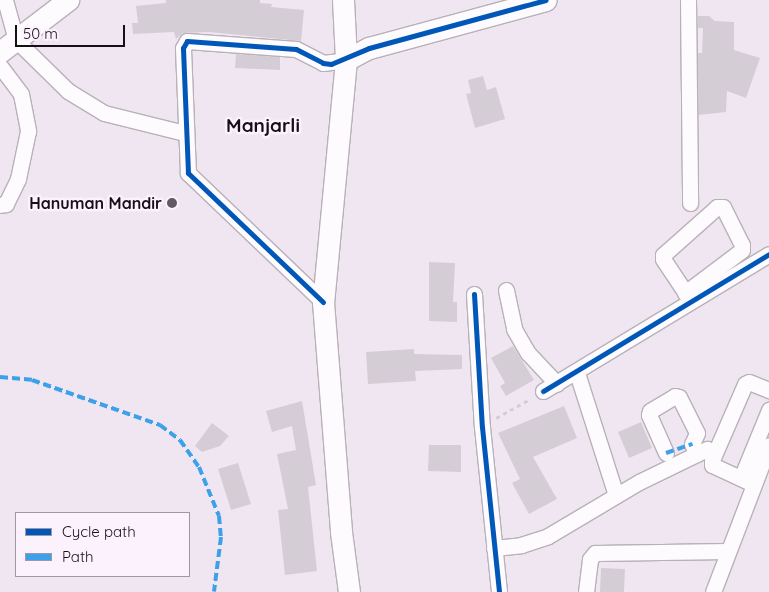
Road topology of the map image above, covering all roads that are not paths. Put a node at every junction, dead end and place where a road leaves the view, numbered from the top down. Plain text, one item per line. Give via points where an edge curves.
1 (5, 0) edge
2 (68, 0) edge
3 (546, 0) edge
4 (688, 0) edge
5 (340, 1) edge
6 (8, 46) edge
7 (346, 60) junction
8 (2, 73) edge
9 (185, 133) junction
10 (690, 203) dead end
11 (0, 205) edge
12 (769, 254) edge
13 (506, 290) dead end
14 (474, 294) dead end
15 (688, 297) junction
16 (323, 302) junction
17 (577, 373) junction
18 (557, 384) junction
19 (769, 390) edge
20 (543, 391) road end
21 (769, 410) edge
22 (765, 440) edge
23 (666, 453) dead end
24 (747, 481) junction
25 (616, 495) junction
26 (494, 548) junction
27 (727, 551) junction
28 (349, 592) edge
29 (499, 592) edge
30 (586, 592) edge
31 (713, 592) edge

1 - 6 street
2 - 6 street
3 - 7 street via 369,48
4 - 10 street
5 - 7 street
6 - 9 street via 68,91 104,113
7 - 9 street via 323,63 296,49 187,41 183,48
7 - 16 street
8 - 11 street via 21,94 28,131 18,179 6,204
9 - 16 street via 188,174
12 - 15 street
13 - 18 street via 514,329 528,353
14 - 26 street
15 - 15 street via 663,255 717,207 723,207 742,250
15 - 17 street
16 - 28 street via 341,532
17 - 18 street
17 - 25 street
18 - 20 street
19 - 24 street via 749,382 745,384 712,460 712,465
21 - 22 street
22 - 24 street
23 - 25 street via 649,415 650,411 675,396 679,397 697,433 692,444 702,452
24 - 27 street
25 - 26 street via 548,536 521,545
26 - 29 street
27 - 30 street via 595,553 590,559
27 - 31 street

